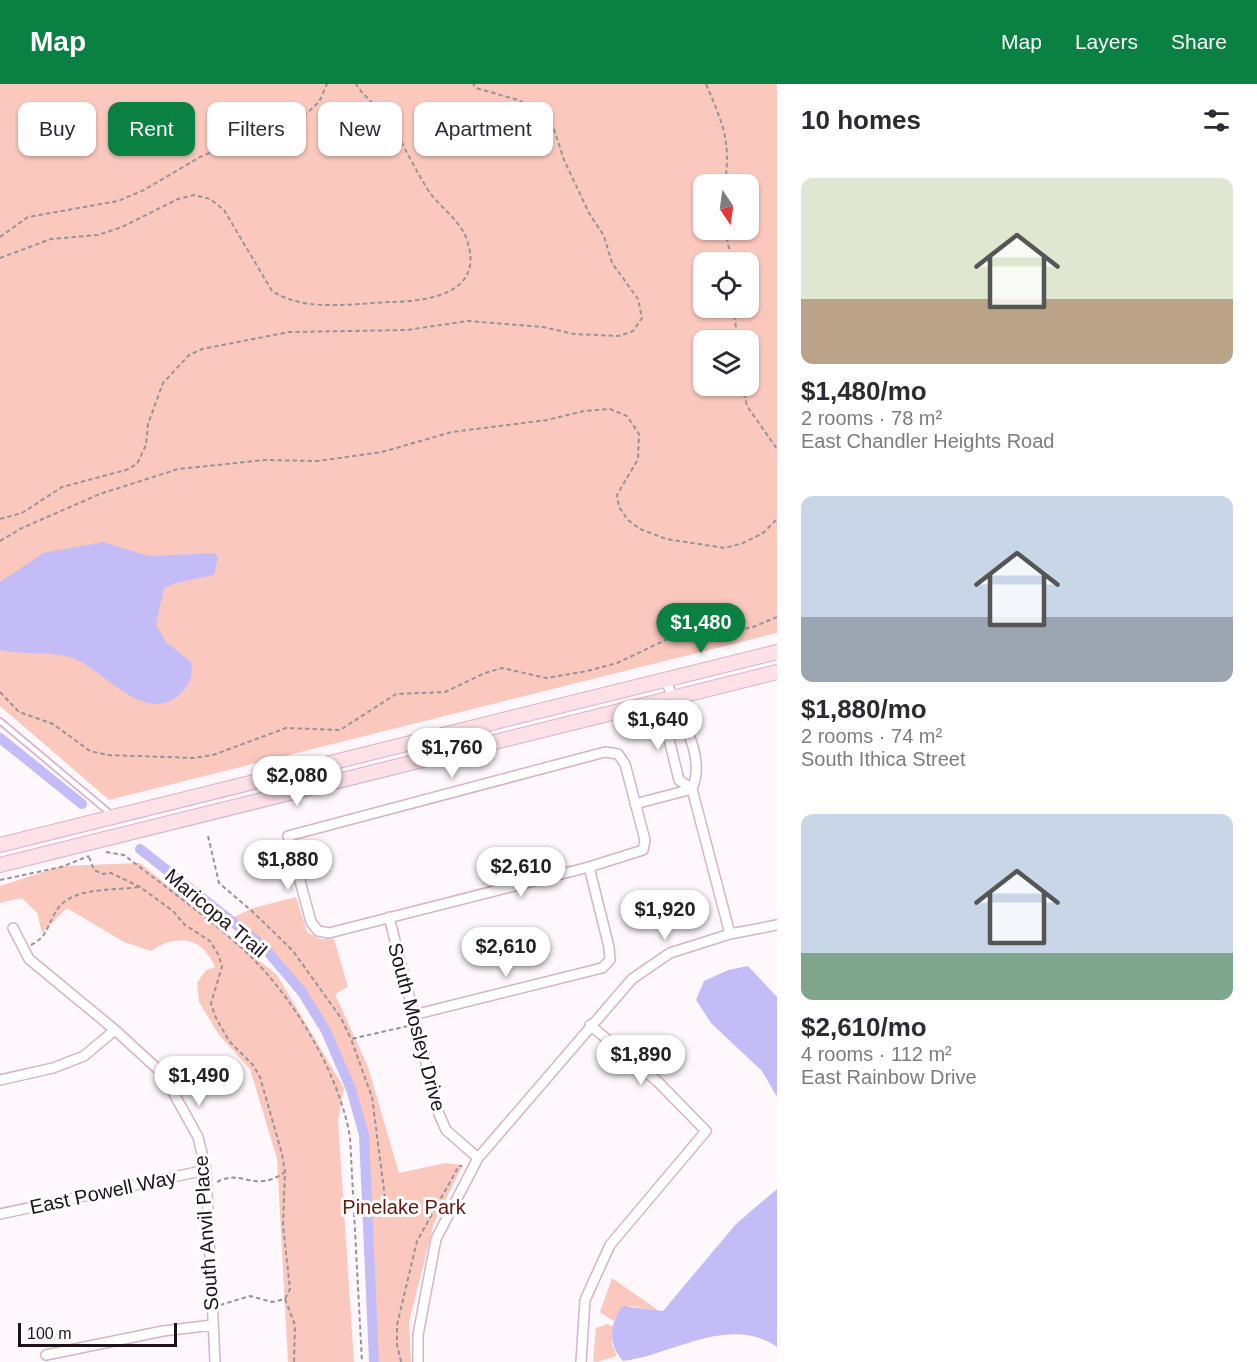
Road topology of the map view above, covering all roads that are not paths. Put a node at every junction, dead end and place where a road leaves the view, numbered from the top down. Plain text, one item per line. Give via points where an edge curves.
1 (777, 652) edge
2 (777, 672) edge
3 (666, 679) junction
4 (671, 698) junction
5 (0, 721) edge
6 (692, 789) junction
7 (635, 804) junction
8 (115, 816) junction
9 (86, 824) junction
10 (135, 831) junction
11 (48, 833) junction
12 (102, 840) junction
13 (0, 845) edge
14 (52, 852) junction
15 (0, 865) edge
16 (589, 867) junction
17 (389, 917) junction
18 (777, 924) edge
19 (13, 928) dead end
20 (730, 934) junction
21 (415, 1020) junction
22 (590, 1025) junction
23 (115, 1030) junction
24 (0, 1080) edge
25 (476, 1162) junction
26 (206, 1170) junction
27 (0, 1214) edge
28 (213, 1325) junction
29 (46, 1355) dead end
30 (215, 1362) edge
31 (418, 1362) edge
32 (581, 1362) edge

1 - 3 main road
2 - 4 main road
3 - 4 street
3 - 8 main road
4 - 6 street via 683,715 698,776
4 - 6 street via 664,719 679,780
4 - 10 main road
5 - 8 lane
6 - 7 street
6 - 20 street
7 - 16 street via 645,840 643,850
7 - 17 street via 625,765 618,754 604,752 288,836 311,922 318,931 329,933
8 - 9 main road
8 - 10 main road
9 - 11 main road
9 - 12 main road
10 - 12 main road
11 - 13 main road
11 - 14 main road
12 - 14 main road
14 - 15 main road
16 - 17 street
16 - 21 street via 609,947 610,960 602,968
17 - 21 street, South Mosley Drive
18 - 20 street
19 - 23 street, South Anvil Place via 28,959
20 - 22 street via 670,953 632,979
21 - 25 street, South Mosley Drive via 439,1114 446,1130
22 - 25 street
22 - 32 street via 658,1083 706,1131 610,1245 585,1300
23 - 24 street via 84,1056 53,1068
23 - 26 street, South Anvil Place via 163,1074 198,1137
25 - 31 street via 436,1239 418,1335
26 - 27 street, East Powell Way
26 - 28 street, South Anvil Place
28 - 29 street
28 - 30 street, South Anvil Place

